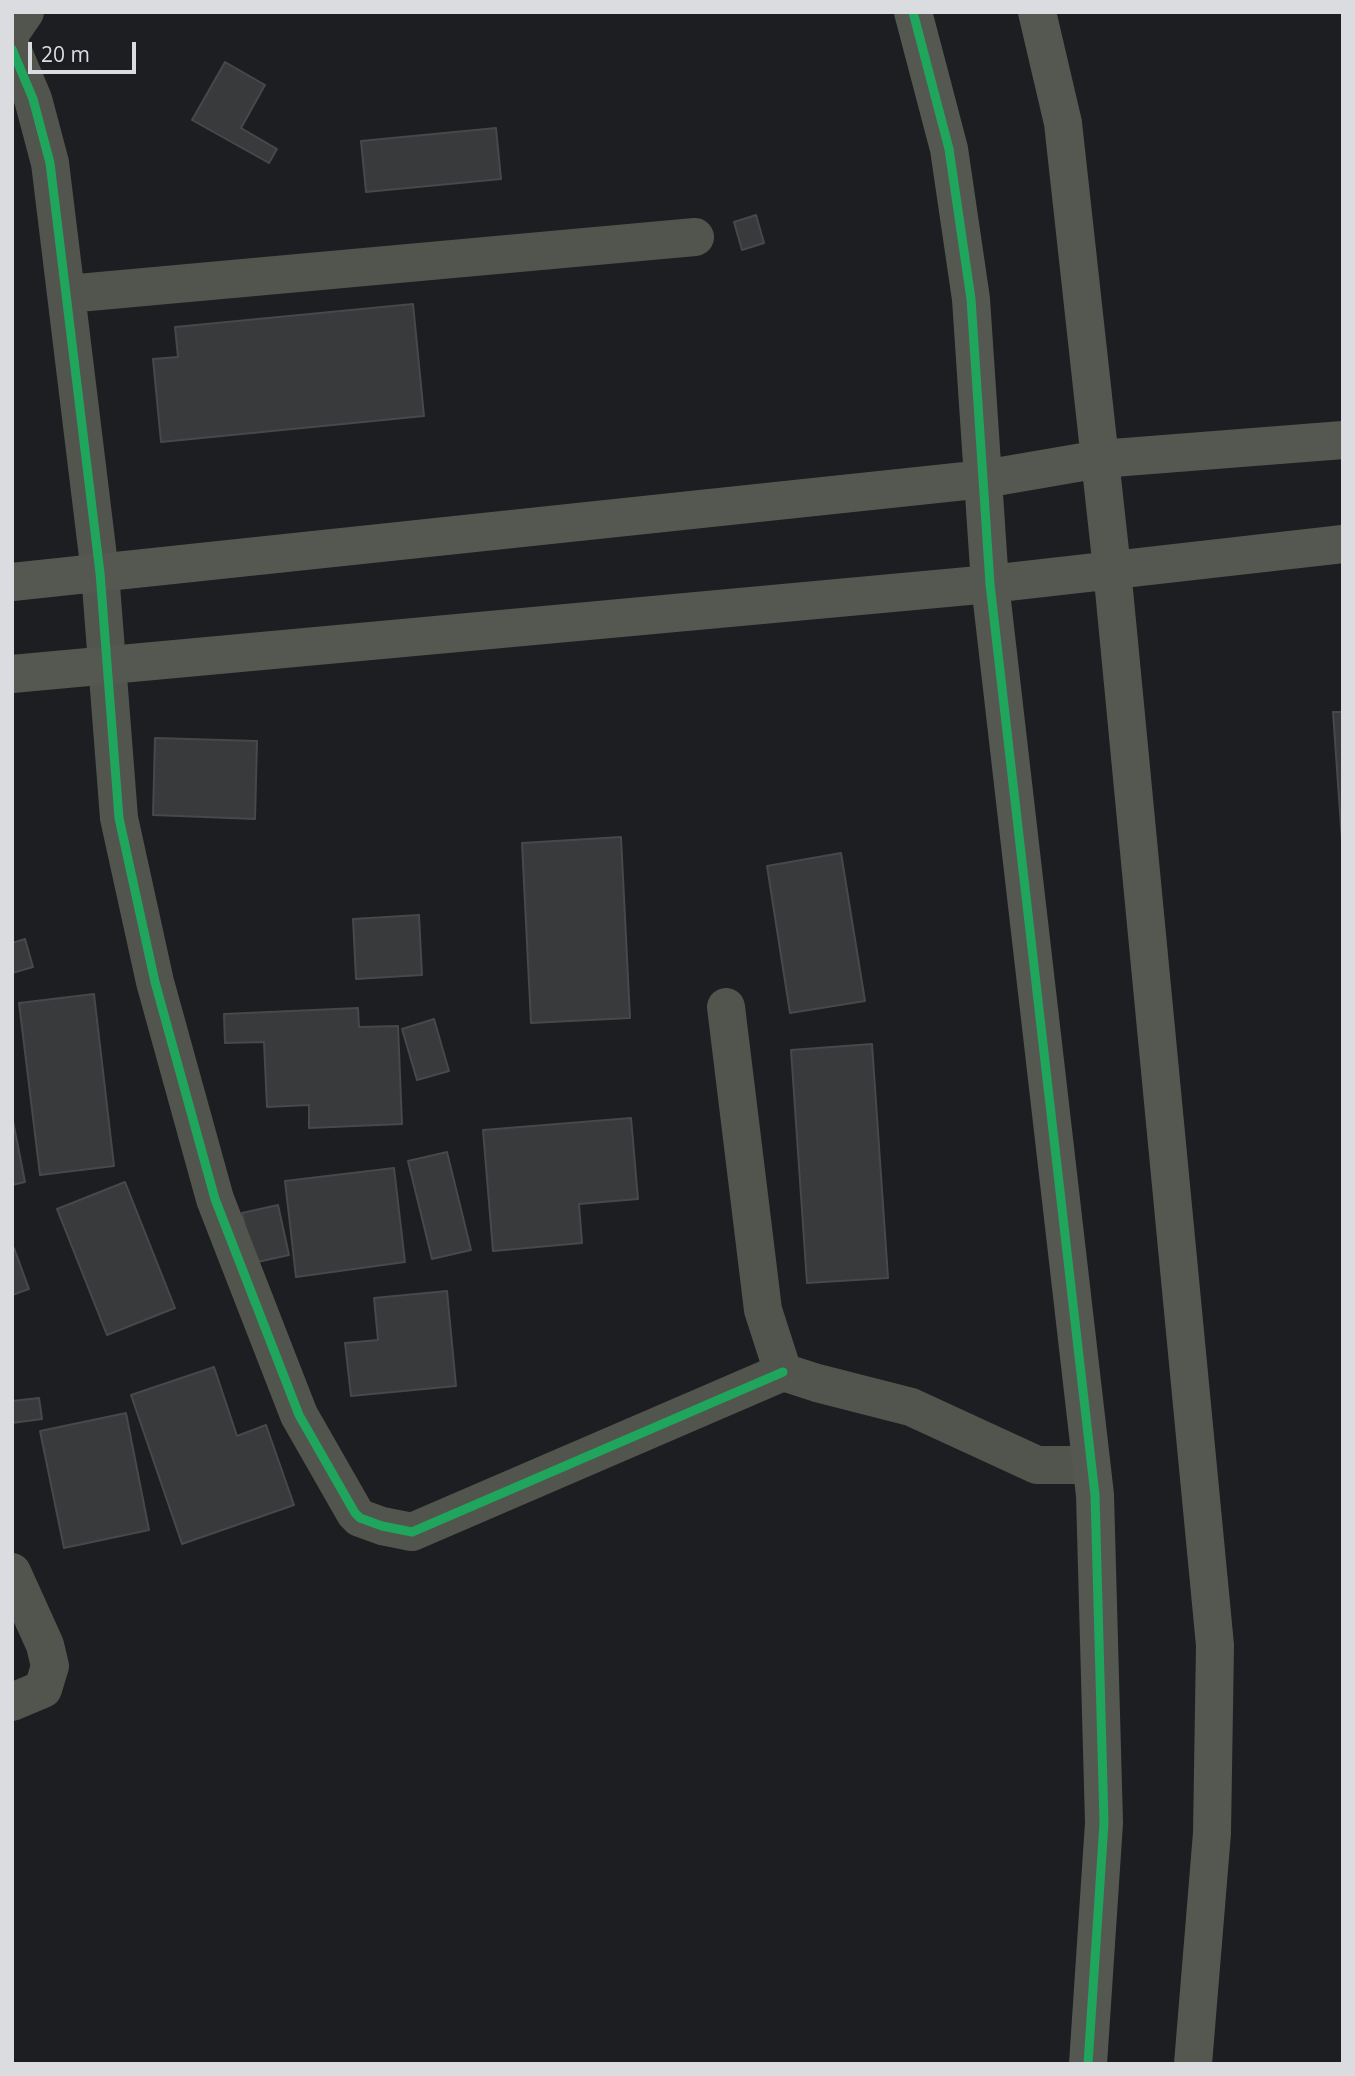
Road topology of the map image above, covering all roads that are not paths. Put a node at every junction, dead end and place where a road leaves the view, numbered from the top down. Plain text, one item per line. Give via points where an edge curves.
1 (26, 12) edge
2 (913, 12) edge
3 (1037, 12) edge
4 (12, 31) edge
5 (12, 49) edge
6 (695, 237) dead end
7 (67, 294) junction
8 (1343, 440) edge
9 (1100, 459) junction
10 (984, 480) junction
11 (1343, 544) edge
12 (1112, 569) junction
13 (100, 573) junction
14 (12, 582) edge
15 (990, 584) junction
16 (108, 666) junction
17 (12, 674) edge
18 (726, 1007) dead end
19 (783, 1372) junction
20 (1091, 1465) junction
21 (12, 1572) edge
22 (12, 1702) edge
23 (1088, 2064) edge
24 (1193, 2064) edge

1 - 4 street
2 - 10 street via 949,149 971,299
3 - 9 street via 1063,122
5 - 7 street via 33,99 50,163
6 - 7 street
7 - 13 street
8 - 9 street
9 - 10 street
9 - 12 street
10 - 13 street
10 - 15 street
11 - 12 street
12 - 15 street
12 - 24 street via 1215,1644 1212,1833
13 - 14 street
13 - 16 street
15 - 16 street
15 - 20 street
16 - 17 street
16 - 19 street via 120,818 155,982 215,1199 299,1415 359,1518 412,1532
18 - 19 street via 763,1310
19 - 20 street via 911,1407 1037,1465
20 - 23 street via 1104,1823
21 - 22 street via 50,1666 43,1689

